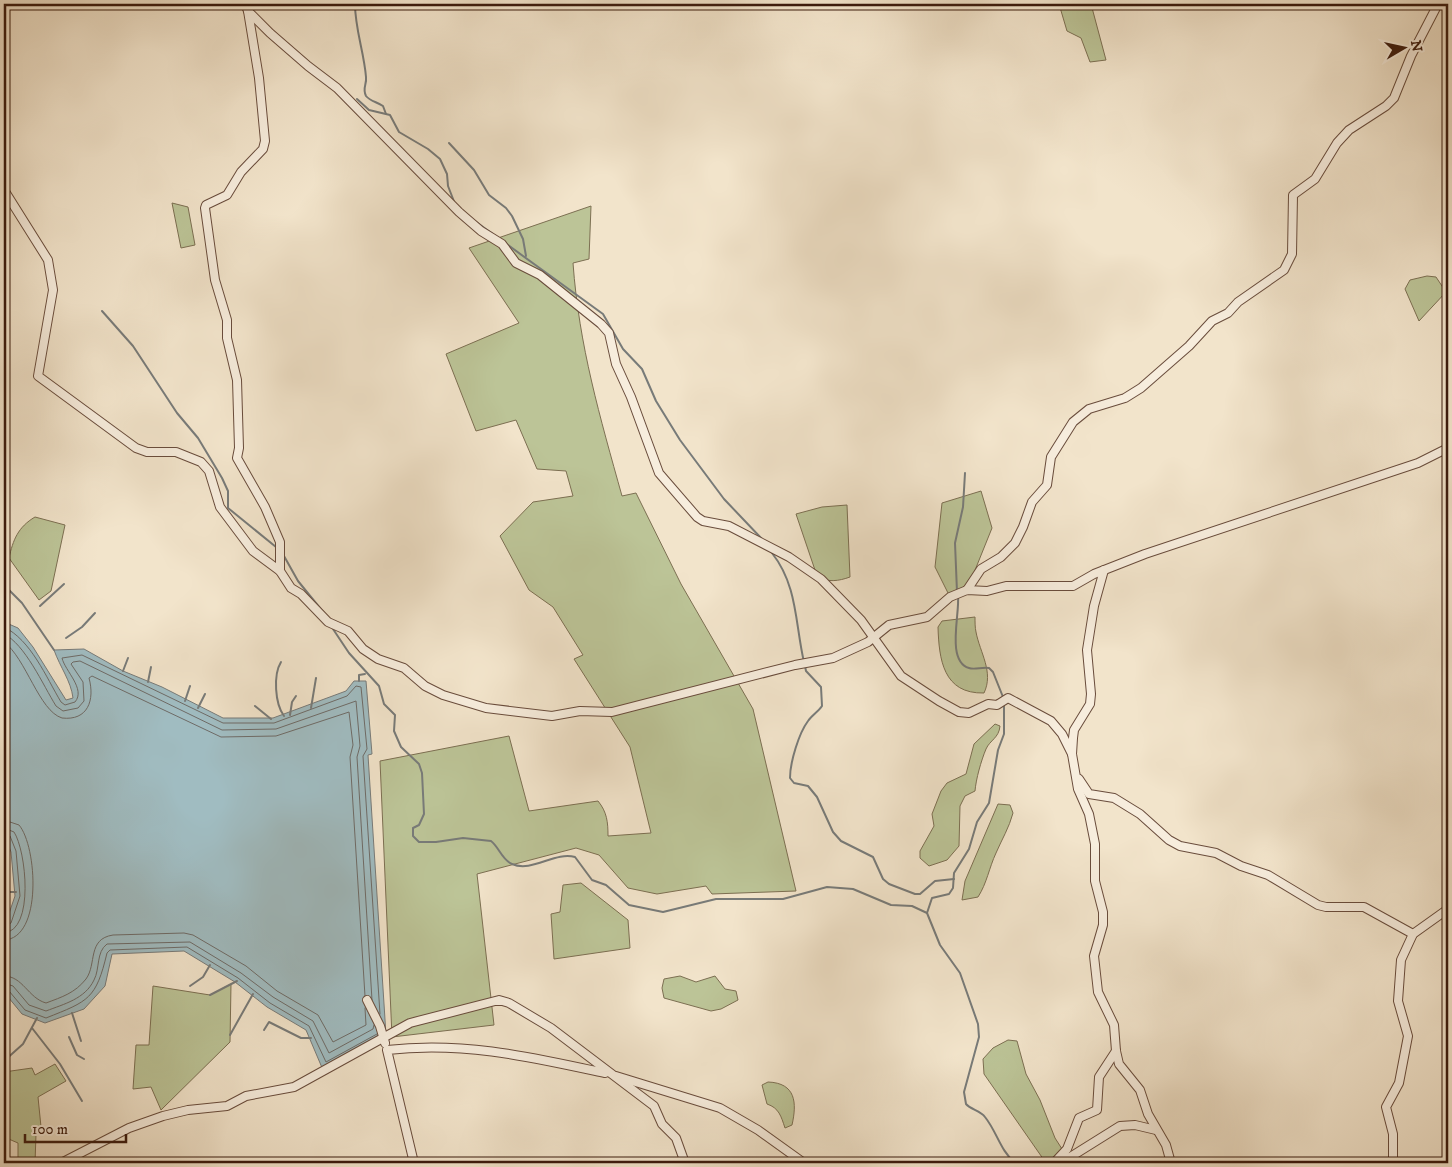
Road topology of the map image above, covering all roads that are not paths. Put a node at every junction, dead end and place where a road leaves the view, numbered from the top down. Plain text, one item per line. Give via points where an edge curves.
1 (1438, 4) edge
2 (246, 7) edge
3 (4, 191) edge
4 (4, 208) edge
5 (1448, 448) edge
6 (1104, 570) junction
7 (280, 571) junction
8 (967, 590) junction
9 (873, 637) junction
10 (1072, 754) junction
11 (1076, 774) junction
12 (1448, 909) edge
13 (1413, 934) junction
14 (366, 1000) dead end
15 (384, 1039) junction
16 (387, 1050) junction
17 (1116, 1051) junction
18 (609, 1074) junction
19 (1156, 1130) junction
20 (61, 1163) edge
21 (414, 1163) edge
22 (686, 1163) edge
23 (804, 1163) edge
24 (1054, 1163) edge
25 (1171, 1163) edge
26 (1393, 1163) edge

1 - 8 street via 1394,98 1349,130 1315,179 1293,195 1292,254 1284,270 1238,302 1228,313 1212,321 1141,388 1125,398 1089,409 1073,422 1051,457 1046,485 1032,502 1014,543 981,569
2 - 7 street via 259,78 265,141 226,195 205,208 215,280 227,320 227,338 237,380 237,458 265,507 280,542
2 - 9 street via 308,66 337,88 480,231 502,244 516,263 540,275 609,333 616,364 659,474 697,517 729,526 821,579
3 - 4 street
3 - 7 street via 48,260 53,290 38,376 136,448 147,452 176,452 201,462 209,471 220,507 232,524 253,551
5 - 6 street via 1418,463
6 - 8 street via 1073,586 1006,586 987,591
6 - 10 street via 1094,606 1088,650 1090,704 1074,730
7 - 9 street via 291,588 328,622 342,627 363,649 378,659 404,668 425,686 486,708 552,716 580,711 612,712 669,699 833,658
8 - 9 street via 950,597 927,618 889,625
9 - 10 street via 907,682 939,701 959,712 970,713 1008,698 1051,721
10 - 11 street
11 - 13 street via 1089,794 1114,798 1180,846 1216,853 1268,875 1318,905 1364,907
11 - 17 street via 1096,844 1096,881 1103,925 1094,956 1098,992 1116,1032
12 - 13 street
13 - 26 street via 1401,960 1398,991 1408,1036 1407,1047 1397,1089 1386,1108 1393,1134
14 - 15 street
15 - 16 street
15 - 18 street via 410,1023 503,1000 551,1028
15 - 20 street via 294,1086 246,1096 227,1106 163,1116 129,1128
16 - 18 street via 421,1046 479,1048
16 - 21 street
17 - 19 street via 1119,1064 1140,1090
17 - 24 street via 1099,1077 1097,1110 1079,1118 1066,1149
18 - 22 street via 654,1106 662,1124 676,1138
18 - 23 street via 720,1108
19 - 24 street via 1135,1125 1120,1126 1099,1142
19 - 25 street via 1166,1145

